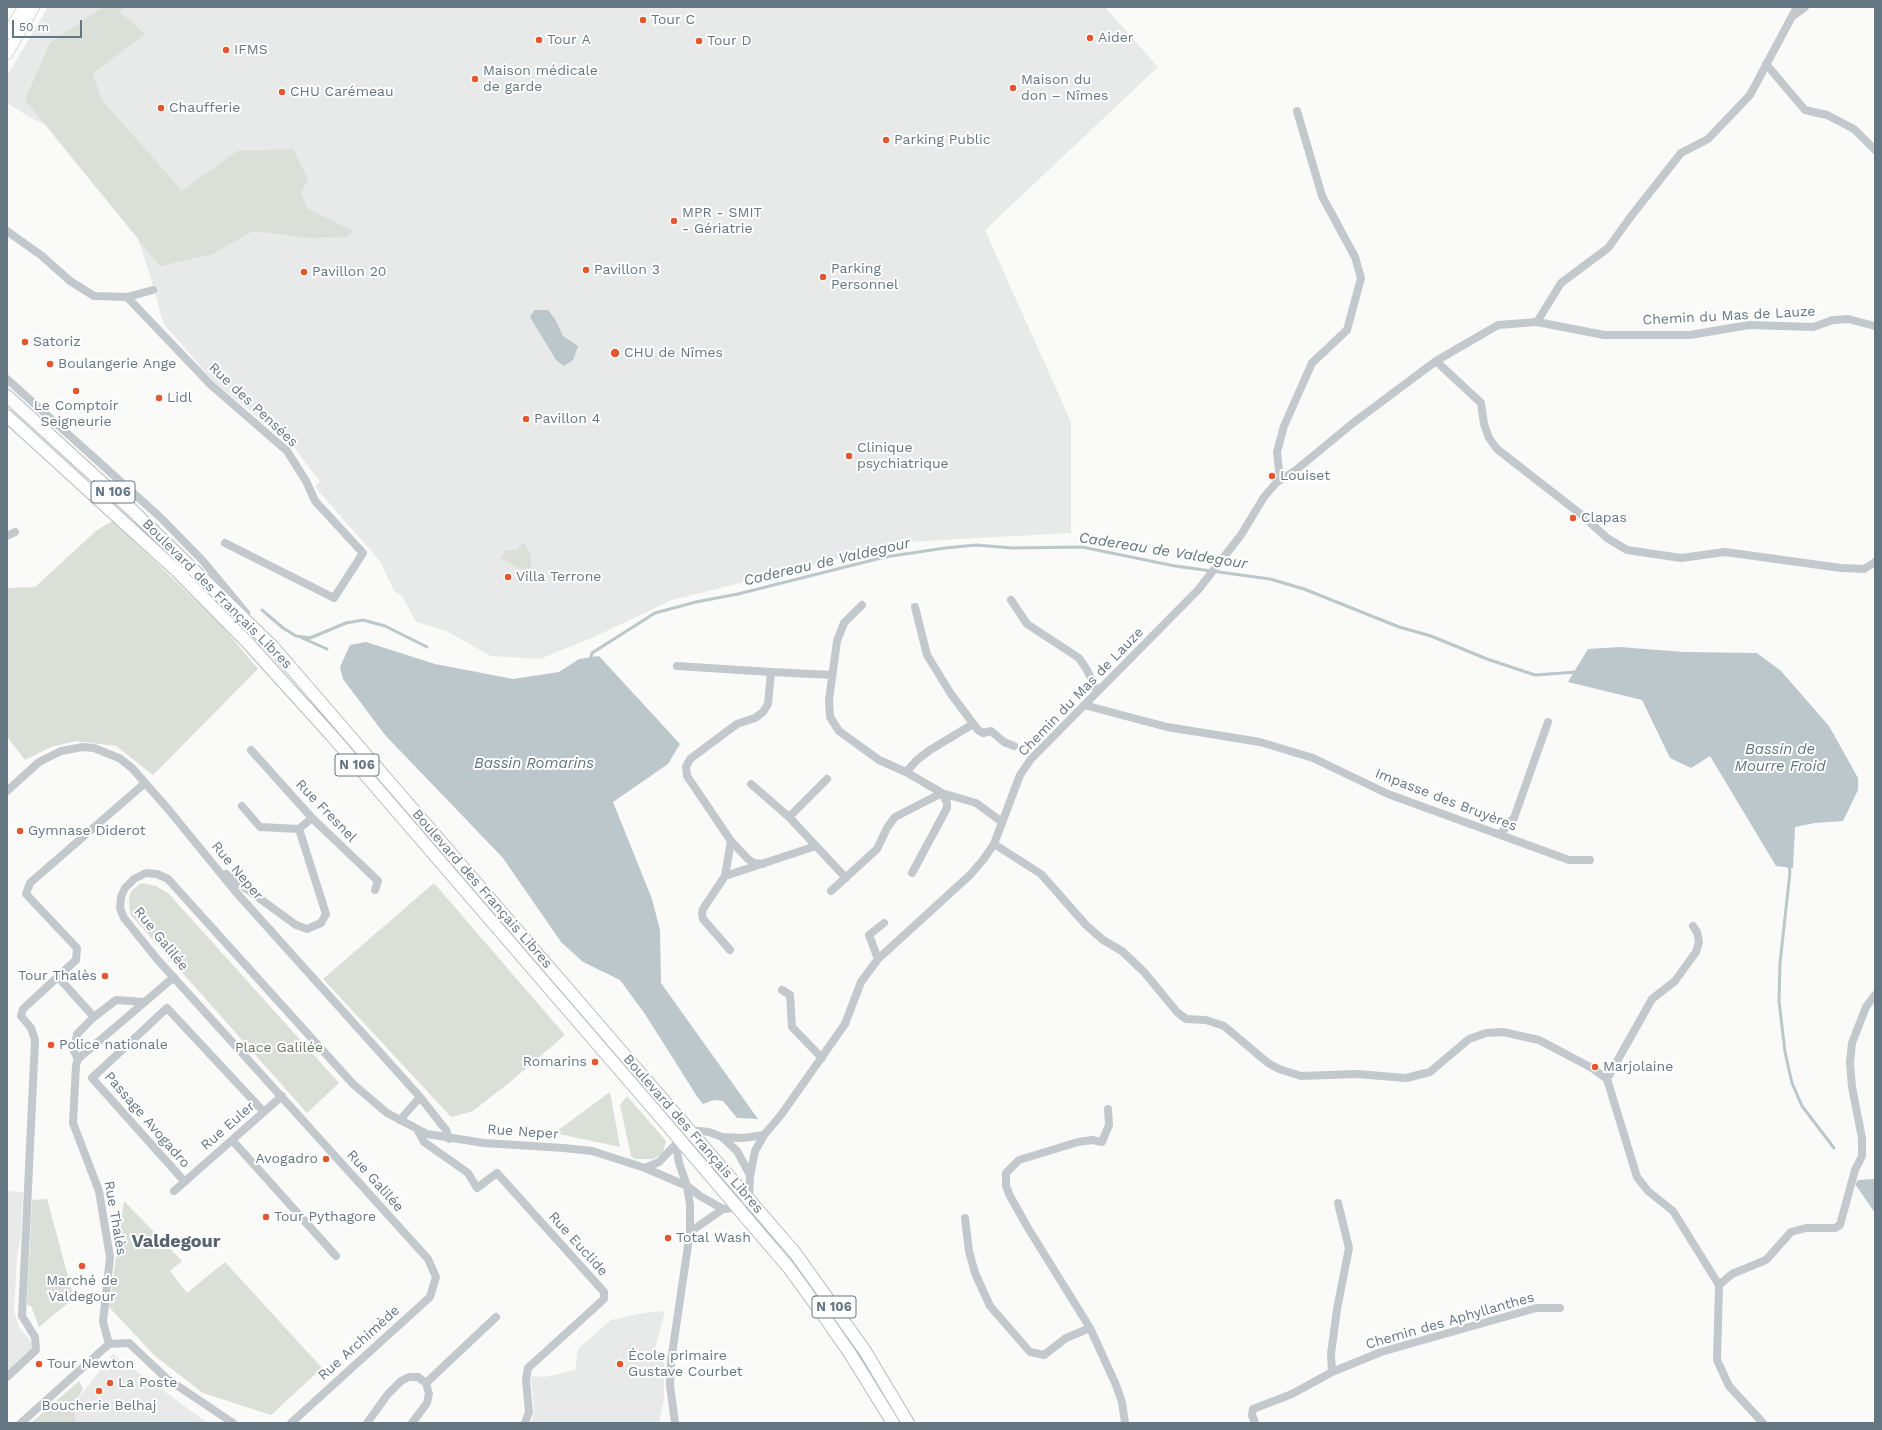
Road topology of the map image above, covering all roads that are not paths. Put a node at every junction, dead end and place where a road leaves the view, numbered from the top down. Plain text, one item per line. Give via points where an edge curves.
1 (24, 7) edge
2 (34, 7) edge
3 (1797, 7) edge
4 (1805, 7) edge
5 (1792, 16) junction
6 (7, 34) edge
7 (7, 54) edge
8 (1766, 64) junction
9 (1297, 111) dead end
10 (1875, 150) edge
11 (7, 231) edge
12 (154, 290) dead end
13 (126, 297) junction
14 (1537, 322) junction
15 (1875, 326) edge
16 (1436, 361) junction
17 (7, 379) edge
18 (7, 396) edge
19 (7, 416) edge
20 (1279, 476) junction
21 (15, 532) dead end
22 (7, 536) edge
23 (225, 543) dead end
24 (1875, 562) edge
25 (1011, 600) dead end
26 (862, 605) dead end
27 (915, 607) dead end
28 (273, 647) junction
29 (677, 666) dead end
30 (771, 672) junction
31 (832, 675) junction
32 (1097, 692) junction
33 (1084, 705) junction
34 (1548, 722) dead end
35 (973, 724) junction
36 (1014, 746) dead end
37 (251, 750) dead end
38 (906, 772) junction
39 (827, 779) dead end
40 (146, 783) junction
41 (751, 784) dead end
42 (7, 791) edge
43 (942, 793) junction
44 (242, 806) dead end
45 (789, 817) junction
46 (312, 818) junction
47 (1002, 822) junction
48 (299, 829) junction
49 (1500, 834) junction
50 (731, 841) junction
51 (994, 844) junction
52 (816, 846) junction
53 (1590, 860) dead end
54 (763, 864) junction
55 (218, 868) junction
56 (912, 873) dead end
57 (725, 876) junction
58 (846, 878) junction
59 (375, 890) dead end
60 (831, 891) dead end
61 (884, 923) dead end
62 (1694, 926) dead end
63 (730, 950) dead end
64 (878, 959) junction
65 (58, 977) junction
66 (174, 977) junction
67 (782, 990) dead end
68 (1875, 995) edge
69 (145, 1002) junction
70 (94, 1017) junction
71 (822, 1058) junction
72 (78, 1059) junction
73 (1607, 1079) junction
74 (282, 1096) junction
75 (420, 1097) junction
76 (1108, 1109) dead end
77 (264, 1112) junction
78 (400, 1120) junction
79 (416, 1129) junction
80 (689, 1130) junction
81 (764, 1135) junction
82 (722, 1137) junction
83 (449, 1139) junction
84 (232, 1140) junction
85 (677, 1143) junction
86 (645, 1168) junction
87 (750, 1176) junction
88 (185, 1182) junction
89 (687, 1186) junction
90 (174, 1191) dead end
91 (749, 1199) junction
92 (1338, 1202) dead end
93 (738, 1208) junction
94 (723, 1209) junction
95 (965, 1218) dead end
96 (690, 1232) junction
97 (336, 1256) dead end
98 (436, 1277) joint
99 (1720, 1285) junction
100 (1560, 1308) dead end
101 (496, 1317) dead end
102 (1090, 1328) junction
103 (109, 1344) junction
104 (1332, 1372) junction
105 (7, 1377) edge
106 (426, 1383) junction
107 (21, 1423) edge
108 (233, 1423) edge
109 (291, 1423) edge
110 (367, 1423) edge
111 (412, 1423) edge
112 (525, 1423) edge
113 (675, 1423) edge
114 (893, 1423) edge
115 (908, 1423) edge
116 (1125, 1423) edge
117 (1255, 1423) edge
118 (1764, 1423) edge

1 - 6 main road
2 - 7 main road
3 - 5 street
4 - 5 street
5 - 8 street
8 - 10 street via 1805,110 1827,115 1854,129
8 - 14 street via 1750,95 1708,139 1681,153 1608,248 1561,283
9 - 20 street via 1322,196 1355,257 1361,278 1347,330 1312,362 1288,419 1277,452
11 - 13 street via 42,256 70,281 94,296
12 - 13 street
13 - 23 street, Rue des Pensées via 211,385 287,451 315,501 363,552 334,598
14 - 15 street, Chemin du Mas de Lauze via 1604,335 1690,334 1750,325 1813,327 1833,320 1848,319
14 - 16 street, Chemin du Mas de Lauze via 1498,325
16 - 20 street, Chemin du Mas de Lauze via 1353,423 1296,470
16 - 24 street via 1481,403 1484,424 1489,438 1497,449 1607,538 1627,550 1681,558 1725,552 1841,568 1864,569
17 - 28 street via 161,518 203,561
18 - 28 main road, Boulevard des Français Libres / N 106 via 132,510
19 - 85 main road, Boulevard des Français Libres / N 106 via 172,566 248,643 347,754
20 - 32 street, Chemin du Mas de Lauze via 1241,535 1198,590
21 - 22 street
25 - 32 street via 1027,624 1079,658
26 - 31 street via 844,624 837,641
27 - 35 street via 923,646 930,661
28 - 80 main road, Boulevard des Français Libres / N 106
29 - 30 street
30 - 31 street
30 - 50 street via 768,704 763,712 755,718 737,724 690,759 686,767 687,776
31 - 38 street via 830,717 839,731 879,760
32 - 33 street, Chemin du Mas de Lauze
33 - 47 street, Chemin du Mas de Lauze via 1031,759 1020,775
33 - 49 street, Impasse des Bruyères via 1166,727 1260,742 1313,758 1388,794
34 - 49 street via 1514,818
35 - 36 street via 983,733 991,732
35 - 38 street via 930,750
37 - 46 street, Rue Fresnel
38 - 43 street
39 - 45 street
40 - 42 street, Rue Neper via 119,758 94,748 83,747 61,750 51,755 39,762
40 - 55 street, Rue Neper
40 - 65 street via 30,883 26,894 77,948 76,960
41 - 45 street
43 - 47 street via 976,803
43 - 56 street via 947,808
43 - 58 street via 895,817 877,849
44 - 48 street via 260,827
45 - 52 street
46 - 48 street
46 - 59 street, Rue Fresnel via 378,881
47 - 51 street, Chemin du Mas de Lauze
48 - 55 street via 326,914 321,923 308,929 296,925
49 - 53 street, Impasse des Bruyères via 1569,860
50 - 54 street via 748,859
50 - 57 street
51 - 64 street, Chemin du Mas de Lauze via 970,875
51 - 73 street via 1041,874 1086,926 1122,951 1144,972 1177,1012 1186,1019 1206,1020 1224,1026 1268,1063 1279,1069 1301,1076 1356,1074 1406,1078 1430,1072 1469,1039 1486,1033 1503,1032 1539,1040 1592,1068
52 - 54 street
52 - 58 street
54 - 57 street
55 - 75 street, Rue Neper via 235,891
57 - 63 street via 702,913 703,919
58 - 60 street
61 - 64 street via 869,935
62 - 73 street via 1699,942 1696,952 1675,981 1652,999
64 - 71 street, Chemin du Mas de Lauze via 861,982 845,1024
65 - 70 street
65 - 105 street via 22,1009 21,1016 31,1028 35,1040 22,1316 35,1337 36,1350
66 - 69 street
66 - 74 street, Rue Galilée
66 - 78 street, Rue Galilée via 124,918 120,908 125,888 134,879 146,873 168,879 353,1084 387,1113
67 - 71 street via 790,995 792,1027
68 - 99 street via 1866,1007 1852,1043 1852,1087 1862,1138 1862,1156 1854,1170 1840,1225 1834,1228 1806,1228 1791,1232 1766,1260 1732,1274
69 - 70 street, Rue Thalès via 116,1000
69 - 72 street
70 - 72 street, Rue Thalès via 77,1034 74,1051
71 - 81 street, Chemin du Mas de Lauze
72 - 103 street, Rue Thalès via 73,1122 97,1184 103,1213 110,1257 103,1322
73 - 99 street via 1636,1177 1648,1191 1673,1211
74 - 77 street, Rue Euler
74 - 98 street, Rue Galilée via 428,1258
75 - 78 street
75 - 83 street, Rue Neper via 446,1130
76 - 102 street via 1109,1125 1102,1142 1078,1142 1048,1150 1019,1160 1006,1173 1006,1186 1010,1196
77 - 84 street, Rue Euler
77 - 88 street, Passage Avogadro via 167,1008 92,1078
78 - 79 street, Rue Galilée
79 - 83 street, Rue Galilée
79 - 112 street, Rue Euclide via 424,1142 468,1173 477,1188 497,1173 604,1292 604,1299 528,1368 526,1380 530,1412
80 - 82 street via 709,1132
80 - 85 street
80 - 91 main road, Boulevard des Français Libres / N 106
81 - 82 street
81 - 87 street, Chemin du Mas de Lauze via 755,1152
82 - 87 street via 737,1151
83 - 86 street, Rue Neper via 592,1151
84 - 88 street, Rue Euler
84 - 97 street
85 - 86 street via 659,1162
85 - 89 street via 679,1163
85 - 93 main road, Boulevard des Français Libres / N 106
86 - 89 street, Rue Neper
87 - 91 street, Chemin du Mas de Lauze
88 - 90 street, Rue Euler
89 - 94 street, Rue Neper
89 - 96 street
91 - 93 street
91 - 115 main road, Boulevard des Français Libres / N 106 via 837,1310
92 - 104 street via 1349,1248 1336,1317
93 - 94 street
93 - 114 main road, Boulevard des Français Libres / N 106 via 789,1268 824,1316
94 - 96 street
95 - 102 street via 975,1273 990,1306 1030,1352 1044,1355 1066,1338
96 - 113 street via 671,1361 670,1385
98 - 109 street, Rue Archimède via 430,1297
99 - 118 street via 1717,1360 1729,1386
100 - 104 street, Chemin des Aphyllanthes via 1536,1308 1381,1352
101 - 106 street
102 - 116 street via 1116,1385
103 - 107 street
103 - 108 street via 129,1343 166,1378
104 - 117 street, Chemin des Aphyllanthes via 1292,1394 1253,1409
106 - 110 street via 413,1377 401,1382 388,1394
106 - 111 street via 429,1394 427,1403

